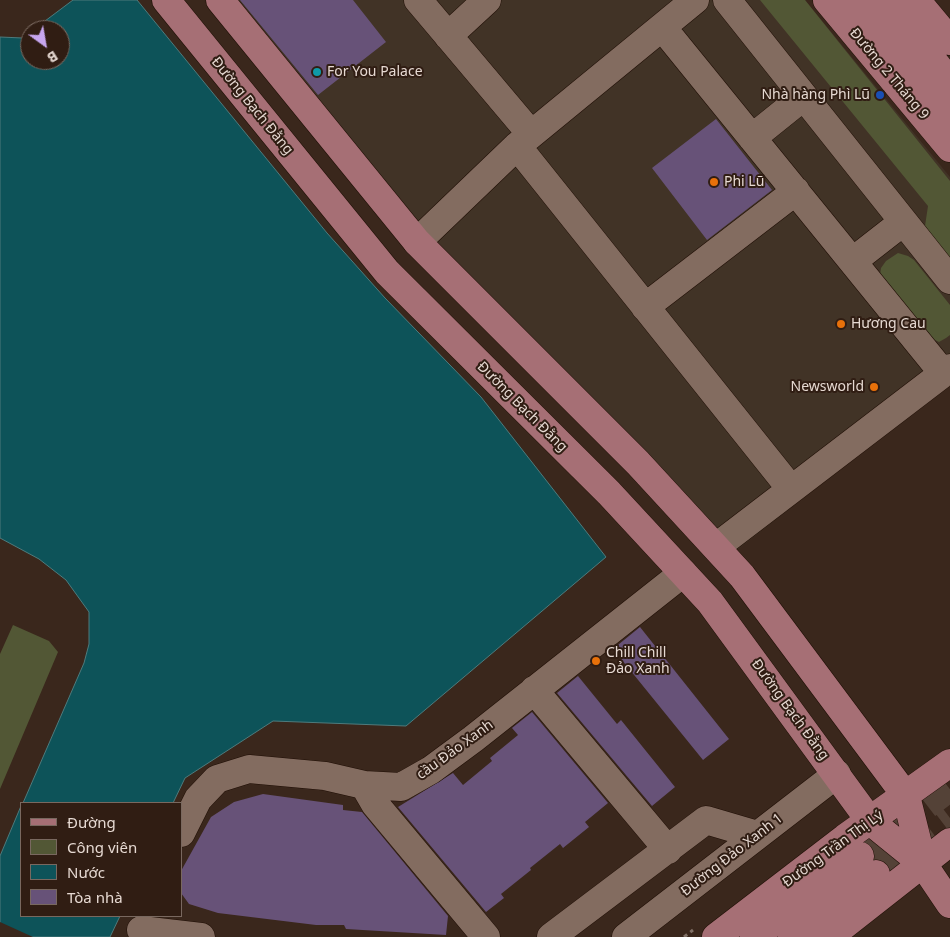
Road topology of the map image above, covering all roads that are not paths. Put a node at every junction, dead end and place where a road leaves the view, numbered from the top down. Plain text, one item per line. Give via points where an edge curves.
1 (166, 0) edge
2 (220, 0) edge
3 (418, 0) edge
4 (487, 0) edge
5 (695, 0) edge
6 (727, 0) edge
7 (828, 0) edge
8 (857, 0) edge
9 (885, 0) edge
10 (916, 0) edge
11 (662, 27) junction
12 (448, 36) junction
13 (950, 41) edge
14 (950, 82) edge
15 (804, 96) junction
16 (950, 114) edge
17 (752, 138) junction
18 (524, 140) junction
19 (950, 148) edge
20 (796, 191) junction
21 (903, 222) junction
22 (417, 242) junction
23 (852, 261) junction
24 (387, 272) junction
25 (950, 280) edge
26 (645, 307) junction
27 (947, 370) edge
28 (791, 489) junction
29 (716, 547) junction
30 (683, 573) junction
31 (534, 690) junction
32 (950, 762) edge
33 (837, 774) junction
34 (364, 785) junction
35 (906, 796) junction
36 (870, 821) junction
37 (182, 831) edge
38 (757, 835) junction
39 (950, 842) edge
40 (668, 850) junction
41 (923, 864) junction
42 (950, 904) edge
43 (142, 928) edge
44 (201, 937) edge
45 (486, 937) edge
46 (550, 937) edge
47 (626, 937) edge
48 (716, 937) edge
49 (754, 937) edge
50 (792, 937) edge
51 (829, 937) edge

1 - 24 main road, Đường Bạch Đằng
2 - 22 main road
3 - 12 street
4 - 12 street
5 - 11 street
6 - 15 street
7 - 19 main road, Đường 2 Tháng 9
8 - 16 main road
9 - 14 main road
10 - 13 main road
11 - 17 street
11 - 18 street
12 - 18 street
15 - 17 street
15 - 21 street
17 - 20 street
18 - 22 street
18 - 26 street
20 - 23 street
20 - 26 street
21 - 23 street
21 - 25 street
22 - 24 main road
22 - 29 main road via 638,463
23 - 27 street
24 - 30 main road, Đường Bạch Đằng via 608,493
26 - 28 street
27 - 28 street
28 - 29 street
29 - 30 main road
29 - 35 main road via 742,576
30 - 31 street, cầu Đảo Xanh
30 - 33 main road, Đường Bạch Đằng via 710,602
31 - 34 street, cầu Đảo Xanh via 459,750 416,779 401,787
31 - 40 street
32 - 35 main road, Đường Trần Thị Lý
33 - 36 main road, Đường Bạch Đằng
33 - 38 street, Đường Đảo Xanh 1
34 - 37 street, cầu Đảo Xanh via 325,776 249,769 217,779 198,799
34 - 45 street via 375,804
35 - 36 main road, Đường Trần Thị Lý
35 - 41 main road
36 - 41 main road, Đường Bạch Đằng
36 - 48 main road, Đường Trần Thị Lý
38 - 40 street via 706,820
38 - 47 street, Đường Đảo Xanh 1
39 - 41 main road
40 - 46 street
41 - 42 main road
41 - 51 main road
43 - 44 street
49 - 50 main road via 868,865

